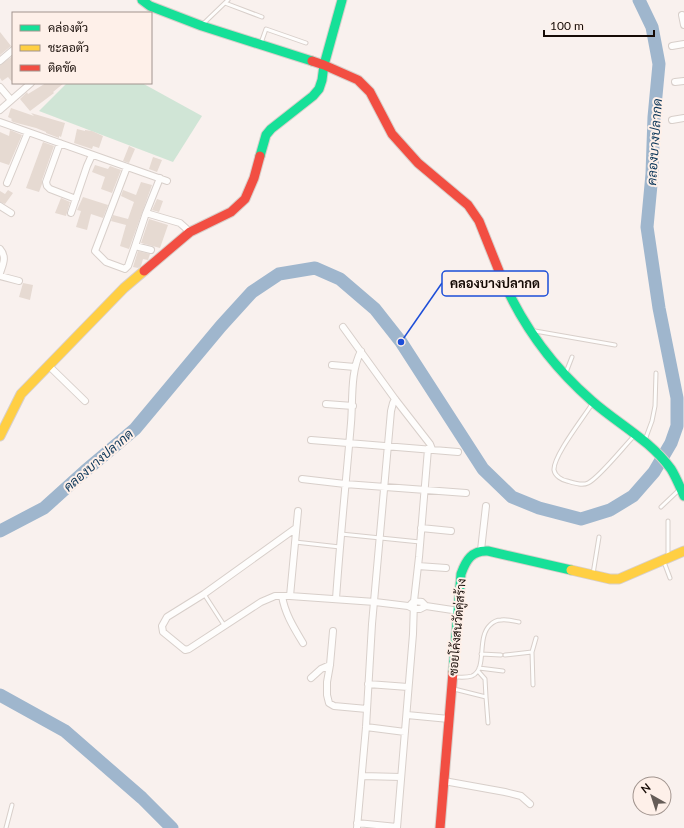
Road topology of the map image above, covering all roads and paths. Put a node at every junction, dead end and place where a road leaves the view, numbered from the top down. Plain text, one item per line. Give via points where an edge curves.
1 (142, 0) edge
2 (342, 0) edge
3 (227, 1) edge
4 (682, 15) dead end
5 (262, 17) dead end
6 (684, 25) edge
7 (202, 26) junction
8 (306, 43) dead end
9 (260, 44) junction
10 (684, 44) edge
11 (672, 46) dead end
12 (12, 51) edge
13 (0, 61) edge
14 (324, 65) junction
15 (684, 81) edge
16 (675, 82) dead end
17 (30, 84) edge
18 (0, 87) edge
19 (10, 100) junction
20 (0, 110) edge
21 (684, 118) edge
22 (672, 120) dead end
23 (0, 122) edge
24 (28, 132) junction
25 (60, 143) junction
26 (92, 155) junction
27 (127, 168) junction
28 (160, 178) junction
29 (167, 180) dead end
30 (7, 183) dead end
31 (76, 199) junction
32 (0, 206) edge
33 (12, 212) dead end
34 (71, 213) dead end
35 (146, 213) junction
36 (190, 232) junction
37 (135, 246) junction
38 (0, 249) edge
39 (151, 250) dead end
40 (0, 275) edge
41 (19, 281) dead end
42 (343, 327) dead end
43 (531, 330) junction
44 (615, 345) dead end
45 (361, 351) junction
46 (572, 357) dead end
47 (332, 364) dead end
48 (48, 366) junction
49 (355, 367) junction
50 (656, 373) dead end
51 (565, 376) junction
52 (395, 399) junction
53 (85, 400) dead end
54 (593, 402) junction
55 (326, 404) dead end
56 (353, 406) junction
57 (635, 434) junction
58 (0, 436) edge
59 (311, 440) dead end
60 (349, 443) junction
61 (648, 444) junction
62 (388, 447) junction
63 (430, 449) junction
64 (458, 452) dead end
65 (302, 479) dead end
66 (345, 484) junction
67 (384, 486) junction
68 (424, 489) junction
69 (466, 492) dead end
70 (682, 492) edge
71 (486, 506) dead end
72 (661, 507) dead end
73 (298, 511) dead end
74 (668, 521) dead end
75 (296, 528) junction
76 (421, 528) junction
77 (451, 531) dead end
78 (341, 534) junction
79 (599, 537) dead end
80 (380, 539) junction
81 (295, 542) junction
82 (420, 542) junction
83 (340, 547) junction
84 (481, 550) junction
85 (684, 551) edge
86 (666, 559) junction
87 (418, 566) junction
88 (446, 568) dead end
89 (592, 575) junction
90 (670, 578) dead end
91 (204, 594) junction
92 (282, 596) junction
93 (290, 596) junction
94 (336, 599) junction
95 (414, 601) junction
96 (375, 602) junction
97 (426, 606) junction
98 (411, 607) junction
99 (458, 611) junction
100 (519, 622) dead end
101 (224, 625) junction
102 (333, 630) dead end
103 (536, 638) dead end
104 (303, 643) dead end
105 (532, 652) junction
106 (481, 654) junction
107 (330, 666) junction
108 (478, 670) junction
109 (503, 670) dead end
110 (454, 677) junction
111 (311, 678) dead end
112 (368, 684) junction
113 (533, 685) dead end
114 (408, 687) junction
115 (452, 688) junction
116 (486, 697) junction
117 (367, 709) junction
118 (406, 715) junction
119 (450, 719) junction
120 (488, 723) dead end
121 (366, 727) junction
122 (405, 732) junction
123 (362, 776) junction
124 (401, 777) junction
125 (444, 781) junction
126 (530, 804) dead end
127 (12, 805) dead end
128 (357, 825) edge
129 (397, 827) edge
130 (6, 828) edge
131 (440, 828) edge

1 - 7 street via 150,6
2 - 14 street
3 - 5 lane
3 - 7 lane
4 - 6 street
7 - 9 street
8 - 9 lane via 266,29
9 - 14 street
10 - 11 street
12 - 13 street
14 - 36 street via 319,89 266,135 254,178 245,199 231,212
14 - 43 street via 358,80 370,92 392,134 418,163 468,205 479,221 506,286
15 - 16 street
17 - 19 street
18 - 19 street
19 - 20 street
21 - 22 street
23 - 24 street
24 - 25 street
24 - 30 street
25 - 26 street
25 - 31 street via 46,182 47,186
26 - 27 street
26 - 31 street
27 - 28 street
27 - 37 street via 95,251 106,262 125,270
28 - 29 street
28 - 35 street
31 - 34 street
32 - 33 street
35 - 36 street via 180,223
35 - 37 street
36 - 48 street via 124,288
37 - 39 street
38 - 40 street via 5,259
40 - 41 street
42 - 45 street
43 - 44 lane
43 - 51 street
45 - 49 street
45 - 52 street
46 - 51 lane
47 - 49 street
48 - 53 street
48 - 58 street via 21,394
49 - 56 street
50 - 61 lane via 655,406
51 - 54 street
52 - 62 street via 391,411
52 - 63 street via 430,444
54 - 57 street
54 - 57 lane via 562,448 554,471 557,476 581,485 588,484
55 - 56 street
56 - 60 street
57 - 61 street
59 - 60 street
60 - 62 street
60 - 66 street
61 - 70 street via 671,469
62 - 63 street
62 - 67 street
63 - 64 street
63 - 68 street
65 - 66 street
66 - 67 street
66 - 78 street
67 - 68 street
67 - 80 street
68 - 69 street
68 - 76 street
70 - 72 lane
71 - 84 street
73 - 75 street
74 - 86 lane
75 - 81 street
75 - 91 street
76 - 77 street
76 - 82 street
78 - 80 lane
78 - 83 street
79 - 89 lane
80 - 82 lane
80 - 96 street
81 - 83 lane
81 - 93 street
82 - 87 street
83 - 94 street
84 - 89 street
84 - 99 street, ซอยโค้งสนวัดคู่สร้าง via 471,555 463,568
85 - 86 street
86 - 89 street via 619,579
86 - 90 lane
87 - 88 street
87 - 95 street
91 - 101 lane
91 - 101 street via 167,617 162,632 185,650
92 - 93 street
92 - 101 street via 269,598
92 - 104 street via 284,608
93 - 94 street
94 - 96 street
95 - 97 street via 422,602
95 - 98 street
96 - 98 street
96 - 112 street
97 - 98 street via 420,609
97 - 99 street
98 - 114 street via 413,634
99 - 110 street, ซอยโค้งสนวัดคู่สร้าง
100 - 106 lane via 499,619 491,624 483,634
102 - 107 street
103 - 105 lane
105 - 106 lane
105 - 113 lane
106 - 108 lane
107 - 111 street via 321,669
107 - 117 street via 327,695 330,703 334,706
108 - 109 lane
108 - 110 lane via 472,676
108 - 116 lane via 485,679
110 - 115 street, ซอยโค้งสนวัดคู่สร้าง
112 - 114 street
112 - 117 street
114 - 118 street
115 - 116 lane
115 - 119 street, ซอยโค้งสนวัดคู่สร้าง
116 - 120 lane
117 - 121 street
118 - 119 street
118 - 122 street
119 - 125 street, ซอยโค้งสนวัดคู่สร้าง
121 - 122 street
121 - 123 street
122 - 124 street
123 - 124 street
123 - 128 street
124 - 129 street
125 - 126 street via 521,796
125 - 131 street, ซอยโค้งสนวัดคู่สร้าง
127 - 130 lane
128 - 129 street

